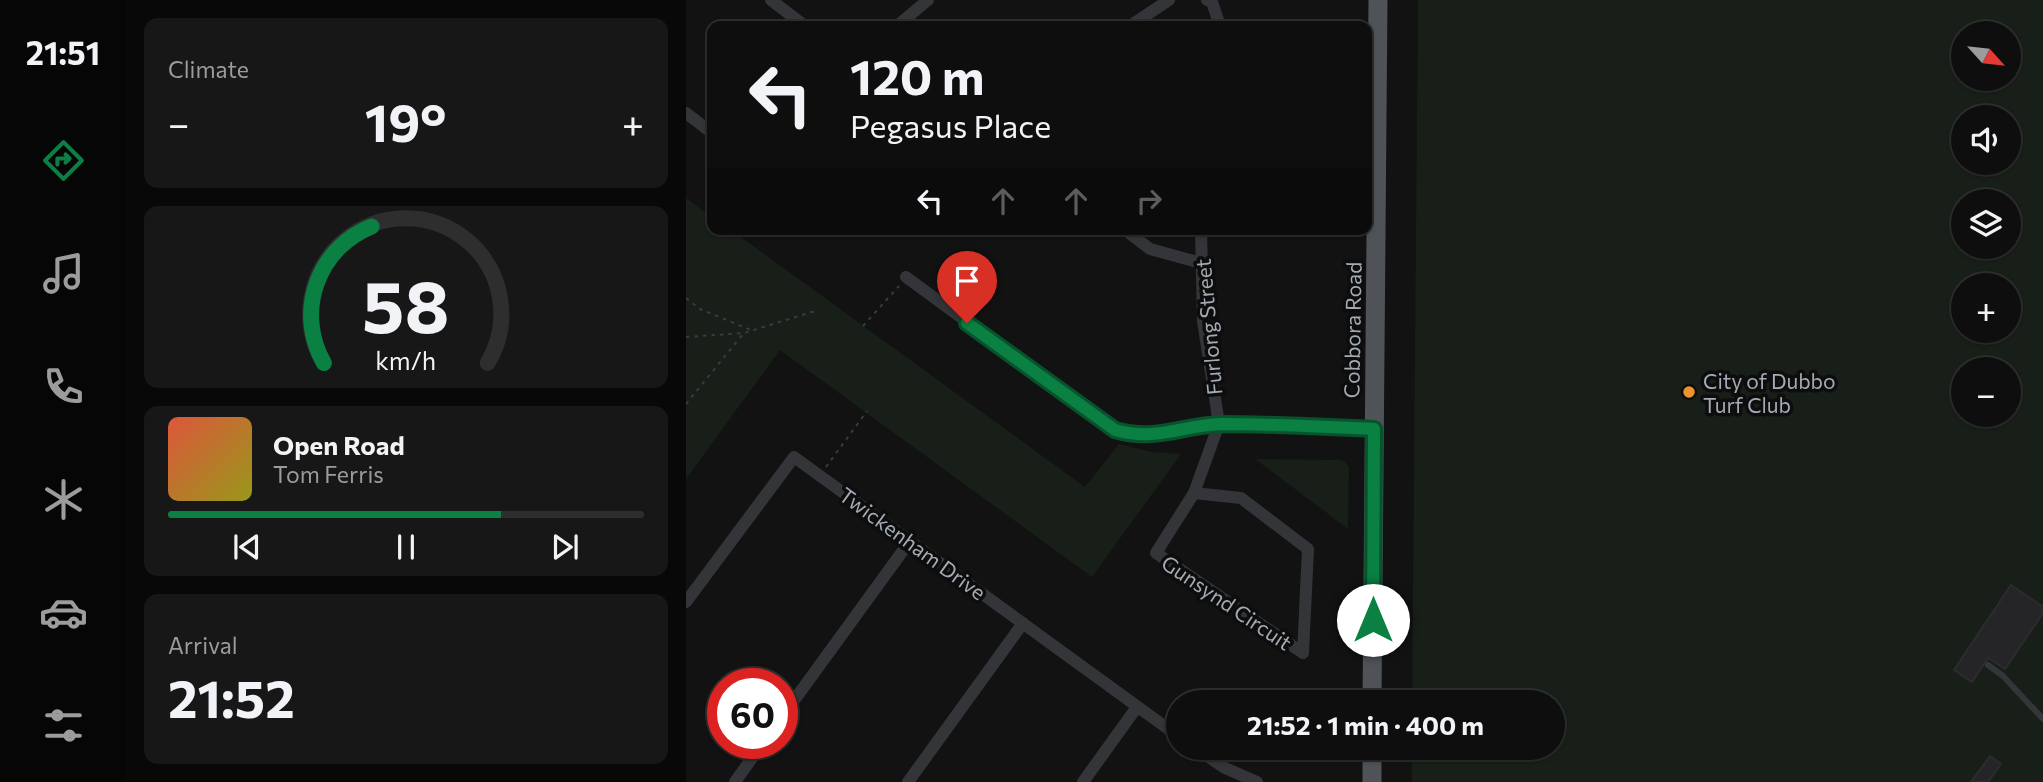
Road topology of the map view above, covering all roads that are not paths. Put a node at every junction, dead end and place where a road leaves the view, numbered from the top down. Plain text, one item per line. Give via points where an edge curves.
1 (771, 0) edge
2 (928, 0) edge
3 (1169, 0) edge
4 (1207, 0) edge
5 (1378, 0) edge
6 (798, 21) edge
7 (903, 21) edge
8 (1138, 21) edge
9 (1218, 21) edge
10 (686, 113) edge
11 (707, 129) edge
12 (1132, 235) edge
13 (1201, 235) edge
14 (1200, 262) junction
15 (906, 276) road end
16 (1219, 424) junction
17 (1374, 429) junction
18 (1194, 493) junction
19 (910, 541) junction
20 (686, 602) edge
21 (1024, 623) junction
22 (1988, 665) dead end
23 (1372, 690) edge
24 (798, 695) edge
25 (1137, 707) junction
26 (2043, 719) edge
27 (1166, 728) edge
28 (751, 759) edge
29 (1213, 760) edge
30 (1372, 760) edge
31 (735, 782) edge
32 (908, 782) edge
33 (1083, 782) edge
34 (1257, 782) edge
35 (1372, 782) edge

1 - 6 street
2 - 7 street
3 - 8 street
4 - 9 street
5 - 17 main road, Cobbora Road
10 - 11 street
12 - 14 street via 1150,249
13 - 14 street, Furlong Street
14 - 16 street, Furlong Street via 1203,321
15 - 16 street via 1115,430 1135,436
16 - 17 street
16 - 18 street, Gunsynd Circuit
17 - 23 main road, Cobbora Road
18 - 18 street, Gunsynd Circuit via 1156,553 1303,653 1308,549 1241,498
19 - 20 street, Twickenham Drive via 794,457
19 - 21 street, Twickenham Drive
19 - 24 street
21 - 25 street, Twickenham Drive
21 - 32 street
22 - 26 lane
25 - 27 street, Twickenham Drive
25 - 33 street
28 - 31 street
29 - 34 street
30 - 35 main road

